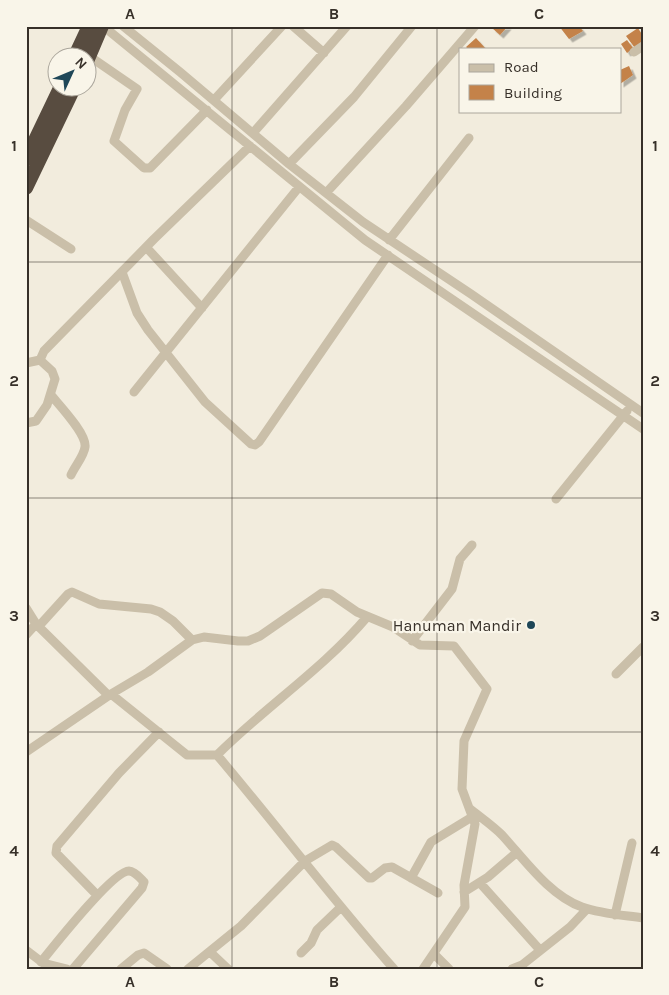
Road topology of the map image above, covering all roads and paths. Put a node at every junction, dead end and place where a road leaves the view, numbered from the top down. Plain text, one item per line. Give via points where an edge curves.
1 (90, 26) edge
2 (103, 26) edge
3 (123, 26) edge
4 (282, 26) edge
5 (293, 26) edge
6 (347, 26) edge
7 (412, 26) edge
8 (475, 26) edge
9 (643, 46) edge
10 (79, 48) edge
11 (92, 48) edge
12 (634, 52) dead end
13 (324, 53) junction
14 (98, 63) edge
15 (55, 98) edge
16 (69, 98) edge
17 (214, 100) junction
18 (207, 110) junction
19 (253, 133) junction
20 (469, 138) dead end
21 (250, 146) junction
22 (26, 159) edge
23 (289, 164) junction
24 (299, 187) junction
25 (26, 188) edge
26 (326, 193) junction
27 (26, 220) edge
28 (389, 240) junction
29 (146, 247) junction
30 (71, 249) dead end
31 (388, 255) junction
32 (122, 272) junction
33 (202, 308) junction
34 (166, 352) junction
35 (40, 360) junction
36 (570, 362) junction
37 (26, 363) edge
38 (562, 374) junction
39 (134, 392) dead end
40 (51, 395) junction
41 (632, 405) junction
42 (643, 413) edge
43 (624, 416) junction
44 (26, 423) edge
45 (643, 428) edge
46 (71, 474) dead end
47 (556, 499) dead end
48 (472, 545) dead end
49 (26, 608) edge
50 (367, 617) junction
51 (37, 625) junction
52 (26, 635) edge
53 (192, 640) junction
54 (412, 641) junction
55 (643, 647) edge
56 (616, 674) dead end
57 (110, 694) junction
58 (159, 732) junction
59 (26, 752) edge
60 (217, 755) junction
61 (471, 812) junction
62 (632, 843) dead end
63 (516, 853) junction
64 (305, 861) junction
65 (411, 878) junction
66 (480, 882) junction
67 (464, 892) junction
68 (438, 893) dead end
69 (98, 895) junction
70 (341, 907) junction
71 (587, 908) junction
72 (616, 915) junction
73 (643, 918) edge
74 (26, 950) edge
75 (540, 950) junction
76 (210, 952) junction
77 (301, 953) dead end
78 (434, 954) junction
79 (41, 962) junction
80 (67, 969) edge
81 (73, 969) edge
82 (120, 969) edge
83 (167, 969) edge
84 (188, 969) edge
85 (228, 969) edge
86 (394, 969) edge
87 (423, 969) edge
88 (449, 969) edge
89 (512, 969) edge

1 - 10 highway
2 - 11 highway
2 - 18 street
3 - 17 street
4 - 17 street
5 - 13 street
6 - 13 street
7 - 23 street via 354,97
8 - 26 street
9 - 12 street
13 - 19 street
14 - 18 street via 137,89 114,141 144,168 150,168
15 - 22 highway
16 - 25 highway
17 - 19 street
18 - 21 street
19 - 23 street
20 - 28 street
21 - 24 street
21 - 29 street
23 - 26 street
24 - 31 street
24 - 33 street
26 - 28 street
27 - 30 street
28 - 36 street
29 - 32 street
29 - 33 street
31 - 34 street via 255,444 250,444 205,402
31 - 38 street
32 - 34 street via 137,313
32 - 35 street via 44,351
33 - 34 street
34 - 39 street
35 - 37 street
35 - 40 street via 54,375
36 - 38 street
36 - 41 street
38 - 43 street
40 - 44 street via 36,421
40 - 46 street via 86,444
41 - 42 street
41 - 43 street
43 - 45 street
43 - 47 street
48 - 54 street via 460,559 452,589
49 - 51 street
50 - 53 street via 331,594 322,593 248,641 204,637
50 - 54 street via 393,627
50 - 60 street via 332,655
51 - 52 street
51 - 53 street via 72,592 99,604 160,612
51 - 57 street
53 - 57 street via 148,672
54 - 61 street via 420,645 454,646 487,688 464,742 462,789
55 - 56 street
57 - 58 street
57 - 59 street
58 - 60 street via 187,755
58 - 69 street via 57,846 56,853
60 - 64 street
61 - 63 street via 495,829
61 - 65 street via 431,842
61 - 67 street via 475,824
62 - 72 street
63 - 66 street
63 - 71 street via 563,896
64 - 65 street via 333,845 369,878 388,867
64 - 70 street
64 - 76 street via 241,926
65 - 68 street
66 - 67 street
66 - 75 street
67 - 78 street via 465,907
69 - 79 street
69 - 81 street via 129,871 144,882
70 - 77 street via 317,930 312,943
70 - 86 street
71 - 72 street
71 - 75 street via 574,923
72 - 73 street
74 - 79 street
75 - 89 street
76 - 84 street
76 - 85 street
78 - 87 street
78 - 88 street
79 - 80 street
82 - 83 street via 144,953

